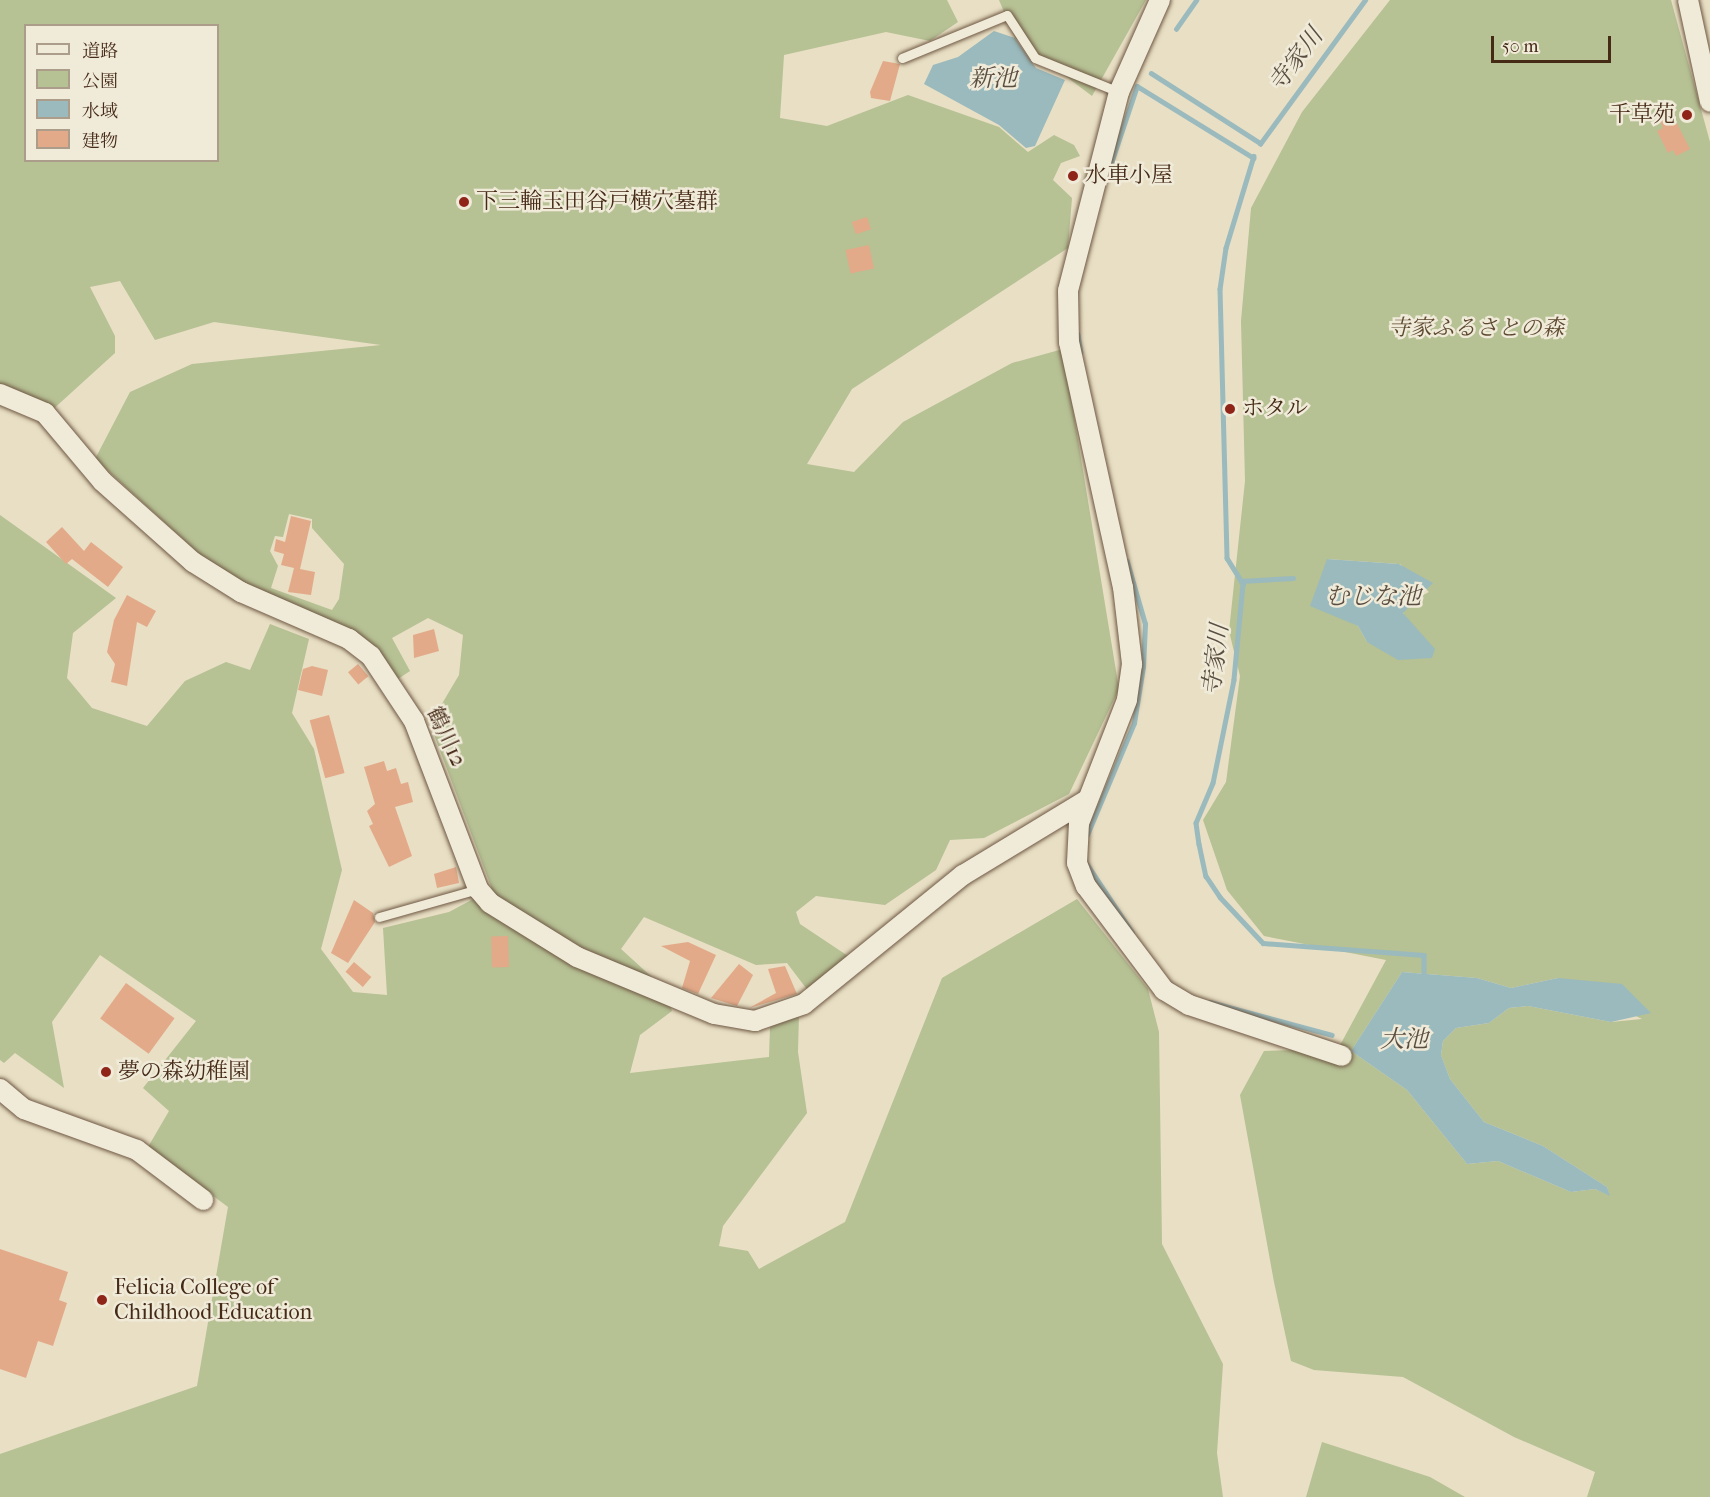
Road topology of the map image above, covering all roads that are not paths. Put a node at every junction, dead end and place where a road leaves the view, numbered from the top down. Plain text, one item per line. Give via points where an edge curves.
1 (1160, 0) edge
2 (1688, 0) edge
3 (903, 58) dead end
4 (1119, 92) junction
5 (1710, 102) edge
6 (0, 394) edge
7 (1085, 801) junction
8 (477, 889) junction
9 (380, 917) dead end
10 (1342, 1056) dead end
11 (0, 1089) edge
12 (202, 1200) dead end

1 - 4 street
2 - 5 street
3 - 4 lane via 1007,15 1035,58
4 - 7 street via 1068,291 1069,342 1123,587 1132,664 1127,700
6 - 8 street, 鶴川12 via 45,413 102,481 193,562 242,592 349,639 371,656 409,712 435,766
7 - 8 street, 鶴川12 via 963,875 848,972 788,1012 755,1021 727,1018 577,957 490,903
7 - 10 street via 1076,838 1080,874 1164,990 1189,1005
8 - 9 lane
11 - 12 street via 24,1109 137,1150

